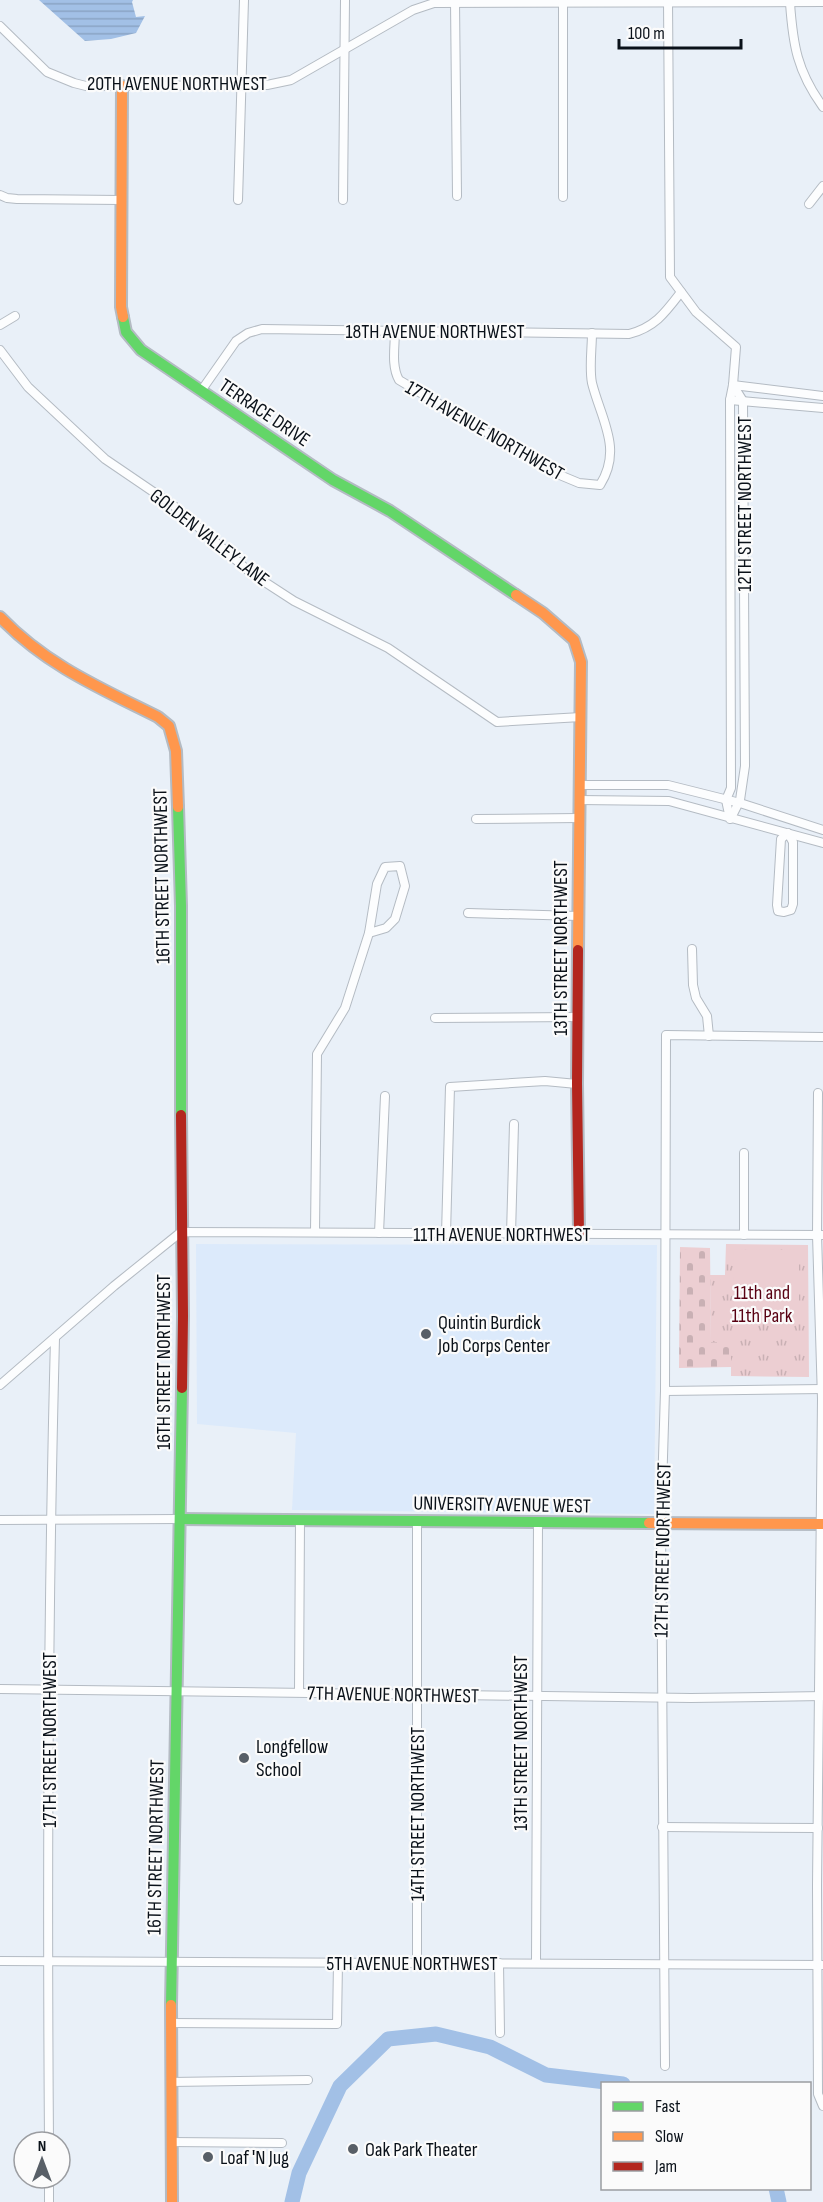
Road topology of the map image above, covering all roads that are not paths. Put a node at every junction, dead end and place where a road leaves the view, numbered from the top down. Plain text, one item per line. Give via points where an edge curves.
1 (244, 0) edge
2 (345, 0) edge
3 (454, 2) edge
4 (668, 2) edge
5 (823, 2) edge
6 (790, 3) junction
7 (563, 4) junction
8 (0, 26) edge
9 (345, 50) junction
10 (122, 86) junction
11 (242, 86) junction
12 (823, 106) edge
13 (823, 186) edge
14 (0, 195) edge
15 (456, 196) dead end
16 (563, 196) dead end
17 (121, 200) junction
18 (238, 200) dead end
19 (343, 200) dead end
20 (809, 204) dead end
21 (681, 292) junction
22 (15, 316) dead end
23 (0, 325) edge
24 (395, 331) junction
25 (592, 333) junction
26 (0, 350) edge
27 (733, 385) junction
28 (201, 391) junction
29 (823, 396) edge
30 (730, 400) junction
31 (743, 401) junction
32 (823, 408) edge
33 (0, 617) edge
34 (581, 662) joint
35 (580, 717) junction
36 (580, 785) junction
37 (579, 800) junction
38 (726, 800) junction
39 (740, 803) junction
40 (579, 818) junction
41 (476, 819) dead end
42 (730, 819) junction
43 (790, 821) junction
44 (823, 830) edge
45 (788, 833) junction
46 (823, 843) edge
47 (468, 913) dead end
48 (578, 916) junction
49 (369, 933) junction
50 (692, 949) dead end
51 (578, 1017) junction
52 (435, 1018) dead end
53 (709, 1036) junction
54 (823, 1037) edge
55 (577, 1084) junction
56 (818, 1093) dead end
57 (385, 1096) dead end
58 (513, 1124) dead end
59 (744, 1153) dead end
60 (181, 1232) junction
61 (315, 1232) junction
62 (379, 1233) junction
63 (446, 1234) junction
64 (511, 1234) junction
65 (579, 1234) junction
66 (665, 1234) junction
67 (744, 1235) junction
68 (820, 1235) edge
69 (55, 1338) junction
70 (0, 1385) edge
71 (822, 1389) edge
72 (665, 1390) junction
73 (180, 1519) junction
74 (0, 1520) edge
75 (51, 1520) junction
76 (300, 1520) junction
77 (417, 1521) junction
78 (538, 1522) junction
79 (661, 1523) junction
80 (822, 1524) edge
81 (0, 1689) edge
82 (50, 1690) junction
83 (176, 1690) junction
84 (299, 1692) junction
85 (417, 1694) junction
86 (538, 1696) junction
87 (821, 1696) edge
88 (662, 1697) junction
89 (662, 1827) junction
90 (818, 1828) junction
91 (0, 1961) edge
92 (171, 1962) junction
93 (48, 1963) junction
94 (338, 1963) junction
95 (417, 1963) junction
96 (499, 1963) junction
97 (536, 1963) junction
98 (664, 1963) junction
99 (820, 1965) edge
100 (171, 2023) junction
101 (500, 2033) dead end
102 (665, 2066) dead end
103 (308, 2080) dead end
104 (171, 2082) junction
105 (823, 2106) edge
106 (49, 2130) edge
107 (171, 2142) junction
108 (282, 2143) dead end
109 (172, 2202) edge

1 - 11 street
2 - 9 street
3 - 7 street, 20TH AVENUE NORTHWEST
3 - 9 street, 20TH AVENUE NORTHWEST via 412,10
3 - 15 street
4 - 6 street, 20TH AVENUE NORTHWEST
4 - 7 street, 20TH AVENUE NORTHWEST
4 - 21 street via 669,277
5 - 6 street, 20TH AVENUE NORTHWEST
6 - 12 street via 795,51
7 - 16 street
8 - 10 street, 20TH AVENUE NORTHWEST via 47,72 86,86
9 - 11 street, 20TH AVENUE NORTHWEST via 291,80
9 - 19 street
10 - 11 street, 20TH AVENUE NORTHWEST
10 - 17 street, TERRACE DRIVE
11 - 18 street
13 - 20 street
14 - 17 street via 17,199
17 - 28 street, TERRACE DRIVE via 121,307 126,332 141,350
21 - 25 street, 18TH AVENUE NORTHWEST via 660,318 645,329 629,334
21 - 27 street via 696,312 736,347
22 - 23 street
24 - 25 street, 18TH AVENUE NORTHWEST
24 - 25 street, 17TH AVENUE NORTHWEST via 394,364 399,380 555,473 579,483 600,485 609,472 610,438 592,381
24 - 28 street, 18TH AVENUE NORTHWEST via 255,331 236,341
26 - 35 street, GOLDEN VALLEY LANE via 28,387 105,459 174,506 251,573 294,601 388,648 496,722
27 - 29 street
27 - 30 street
27 - 31 street, 12TH STREET NORTHWEST
28 - 34 street, TERRACE DRIVE via 543,613 574,640
30 - 31 street
30 - 38 street via 730,788
31 - 32 street
31 - 39 street, 12TH STREET NORTHWEST via 745,766
33 - 60 street, 16TH STREET NORTHWEST via 50,662 158,717 169,726 173,736 181,906
34 - 35 street, 13TH STREET NORTHWEST
35 - 36 street, 13TH STREET NORTHWEST
36 - 37 street, 13TH STREET NORTHWEST
36 - 38 street via 668,785
37 - 40 street, 13TH STREET NORTHWEST
37 - 42 street via 669,801
38 - 39 street
38 - 42 street
39 - 42 street, 12TH STREET NORTHWEST
39 - 43 street
40 - 41 street
40 - 48 street, 13TH STREET NORTHWEST
42 - 45 street
43 - 44 street
43 - 45 street
45 - 45 street via 781,839 777,905 778,911 784,912 791,910 793,904 793,842
45 - 46 street
47 - 48 street
48 - 51 street, 13TH STREET NORTHWEST
49 - 49 street via 377,884 385,867 399,866 405,886 395,919 386,928
49 - 61 street via 345,1008 317,1054
50 - 53 street via 693,986 707,1016
51 - 52 street
51 - 55 street, 13TH STREET NORTHWEST
53 - 54 street
53 - 66 street, 12TH STREET NORTHWEST via 666,1035
55 - 63 street via 545,1081 450,1087
55 - 65 street, 13TH STREET NORTHWEST
56 - 68 street
57 - 62 street
58 - 64 street
59 - 67 street
60 - 61 street, 11TH AVENUE NORTHWEST
60 - 69 street
60 - 73 street, 16TH STREET NORTHWEST
61 - 62 street, 11TH AVENUE NORTHWEST
62 - 63 street, 11TH AVENUE NORTHWEST
63 - 64 street, 11TH AVENUE NORTHWEST
64 - 65 street, 11TH AVENUE NORTHWEST
65 - 66 street, 11TH AVENUE NORTHWEST
66 - 67 street, 11TH AVENUE NORTHWEST
66 - 72 street, 12TH STREET NORTHWEST
67 - 68 street, 11TH AVENUE NORTHWEST
68 - 71 street
69 - 70 street
69 - 75 street, 17TH STREET NORTHWEST
71 - 72 street
71 - 80 street
72 - 79 street, 12TH STREET NORTHWEST
73 - 75 street
73 - 76 street, UNIVERSITY AVENUE WEST
73 - 83 street, 16TH STREET NORTHWEST
74 - 75 street
75 - 82 street, 17TH STREET NORTHWEST
76 - 77 street, UNIVERSITY AVENUE WEST
76 - 84 street
77 - 78 street, UNIVERSITY AVENUE WEST
77 - 85 street, 14TH STREET NORTHWEST
78 - 79 street, UNIVERSITY AVENUE WEST
78 - 86 street, 13TH STREET NORTHWEST
79 - 80 street, UNIVERSITY AVENUE WEST
79 - 88 street, 12TH STREET NORTHWEST
80 - 87 street
81 - 82 street, 7TH AVENUE NORTHWEST
82 - 83 street, 7TH AVENUE NORTHWEST
82 - 93 street, 17TH STREET NORTHWEST
83 - 84 street, 7TH AVENUE NORTHWEST
83 - 92 street, 16TH STREET NORTHWEST
84 - 85 street, 7TH AVENUE NORTHWEST
85 - 86 street, 7TH AVENUE NORTHWEST
85 - 95 street, 14TH STREET NORTHWEST
86 - 88 street, 7TH AVENUE NORTHWEST
86 - 97 street, 13TH STREET NORTHWEST
87 - 88 street, 7TH AVENUE NORTHWEST
87 - 90 street
88 - 89 street, 12TH STREET NORTHWEST
89 - 90 street
89 - 98 street, 12TH STREET NORTHWEST
90 - 99 street
91 - 93 street, 5TH AVENUE NORTHWEST
92 - 93 street, 5TH AVENUE NORTHWEST
92 - 94 street, 5TH AVENUE NORTHWEST
92 - 100 street, 16TH STREET NORTHWEST
93 - 106 street, 17TH STREET NORTHWEST
94 - 95 street, 5TH AVENUE NORTHWEST
94 - 100 street via 337,2024
95 - 96 street, 5TH AVENUE NORTHWEST
96 - 97 street, 5TH AVENUE NORTHWEST
96 - 101 street
97 - 98 street, 5TH AVENUE NORTHWEST
98 - 99 street, 5TH AVENUE NORTHWEST
98 - 102 street, 12TH STREET NORTHWEST
99 - 105 street via 818,2094
100 - 104 street, 16TH STREET NORTHWEST
103 - 104 street
104 - 107 street, 16TH STREET NORTHWEST
107 - 108 street
107 - 109 street, 16TH STREET NORTHWEST

